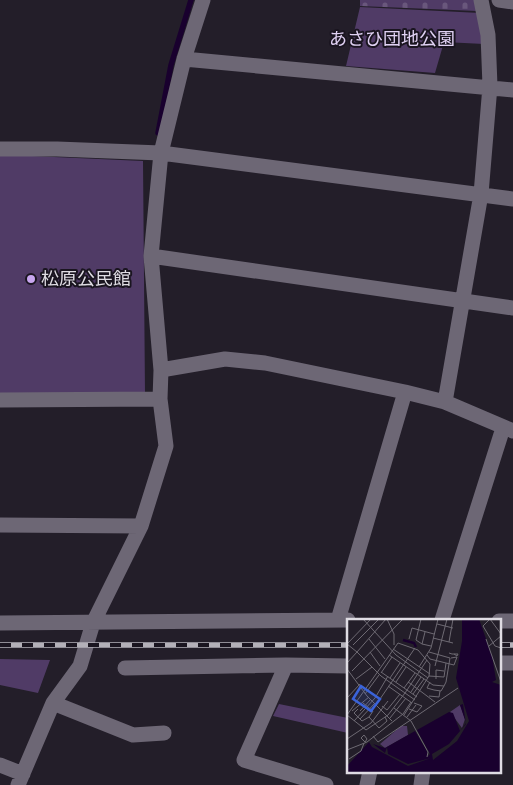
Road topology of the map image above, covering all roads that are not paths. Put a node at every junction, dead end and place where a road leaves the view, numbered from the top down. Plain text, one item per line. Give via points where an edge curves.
1 (203, 0) edge
2 (481, 0) edge
3 (499, 0) edge
4 (513, 2) edge
5 (184, 59) junction
6 (490, 86) junction
7 (513, 90) edge
8 (0, 149) edge
9 (161, 153) junction
10 (481, 194) junction
11 (513, 199) edge
12 (151, 256) junction
13 (463, 301) junction
14 (513, 308) edge
15 (161, 370) junction
16 (405, 392) junction
17 (160, 399) junction
18 (0, 400) edge
19 (445, 402) junction
20 (508, 429) edge
21 (0, 525) edge
22 (141, 526) junction
23 (442, 619) edge
24 (343, 620) edge
25 (500, 621) edge
26 (513, 621) edge
27 (0, 623) edge
28 (93, 623) junction
29 (500, 663) edge
30 (513, 663) edge
31 (286, 665) junction
32 (347, 666) edge
33 (125, 668) dead end
34 (54, 703) junction
35 (164, 733) dead end
36 (0, 765) edge
37 (370, 772) edge
38 (423, 772) edge
39 (21, 780) edge
40 (326, 785) edge
41 (367, 785) edge
42 (421, 785) edge

1 - 5 street
2 - 6 street via 488,35
3 - 4 street
5 - 6 street
5 - 9 street
6 - 7 street
6 - 10 street
8 - 9 street
9 - 10 street
9 - 12 street
10 - 11 street
10 - 13 street
12 - 13 street
12 - 15 street
13 - 14 street
13 - 19 street
15 - 16 street via 225,359 265,363
15 - 17 street
16 - 19 street
16 - 24 street
17 - 18 street
17 - 22 street via 166,446
19 - 20 street
20 - 23 street
21 - 22 street
22 - 28 street
24 - 28 street
25 - 26 street
27 - 28 street
28 - 34 street via 80,666
29 - 30 street
31 - 32 street
31 - 33 street
31 - 40 street via 244,760
34 - 35 street via 133,735
34 - 39 street
36 - 39 street
37 - 41 street
38 - 42 street

